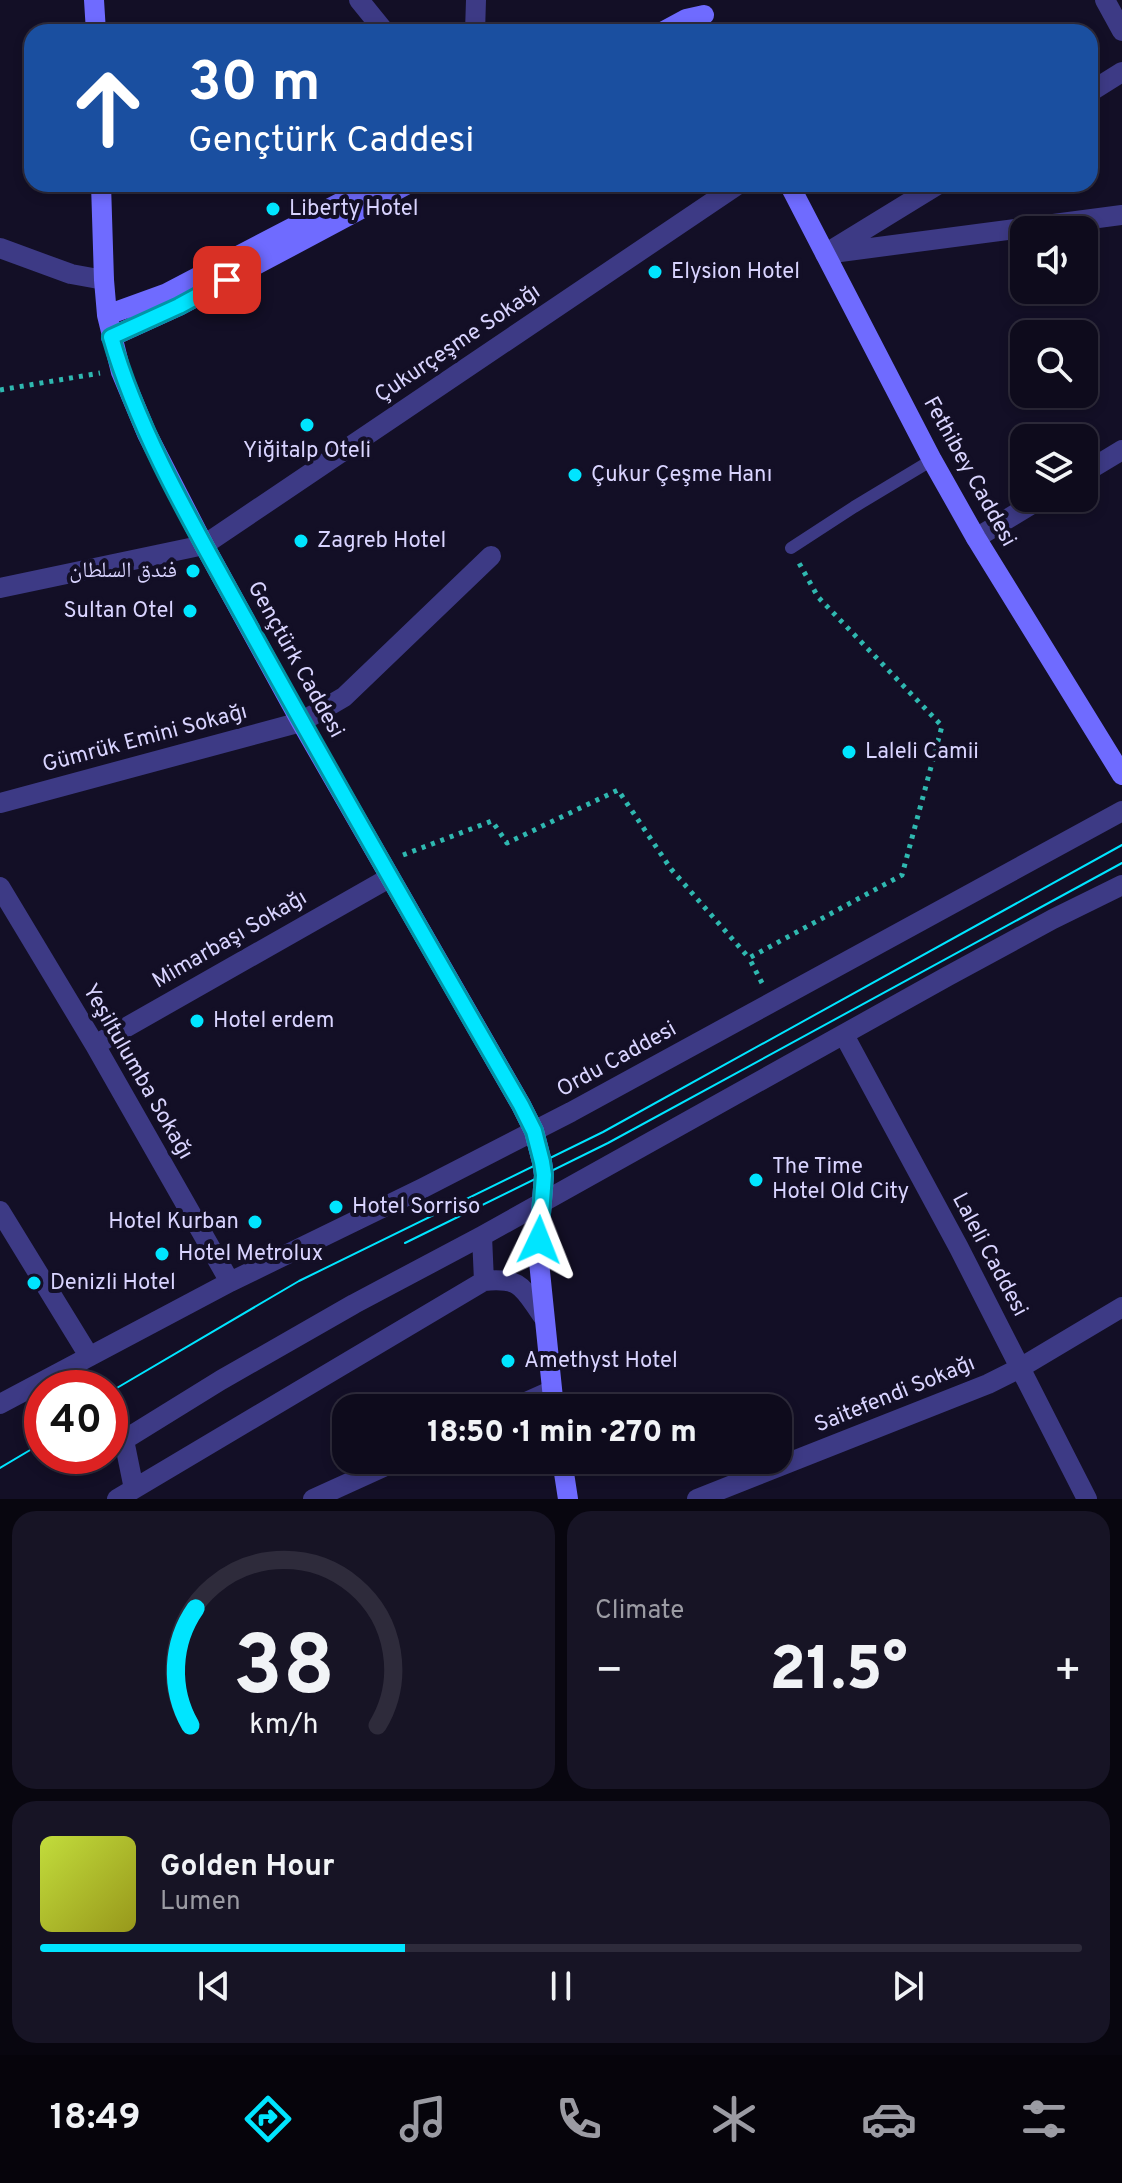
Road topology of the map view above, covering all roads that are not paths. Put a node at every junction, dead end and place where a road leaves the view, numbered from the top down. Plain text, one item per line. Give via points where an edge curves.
1 (94, 0) edge
2 (359, 0) edge
3 (476, 0) edge
4 (719, 0) edge
5 (1105, 0) edge
6 (704, 16) edge
7 (96, 24) edge
8 (378, 24) edge
9 (475, 24) edge
10 (677, 24) edge
11 (1122, 31) edge
12 (1122, 72) edge
13 (1098, 87) edge
14 (101, 192) edge
15 (361, 192) edge
16 (393, 192) edge
17 (727, 192) edge
18 (793, 192) edge
19 (926, 192) edge
20 (1122, 215) edge
21 (0, 248) edge
22 (825, 254) junction
23 (104, 280) junction
24 (107, 315) junction
25 (111, 337) junction
26 (1122, 450) edge
27 (932, 460) junction
28 (1098, 465) edge
29 (1019, 512) edge
30 (976, 538) junction
31 (204, 545) junction
32 (791, 548) road end
33 (491, 556) dead end
34 (0, 588) edge
35 (301, 722) junction
36 (1122, 775) edge
37 (0, 803) edge
38 (1122, 811) edge
39 (385, 871) junction
40 (1122, 885) edge
41 (0, 887) edge
42 (844, 1035) junction
43 (95, 1045) junction
44 (534, 1131) junction
45 (541, 1202) junction
46 (0, 1211) edge
47 (482, 1236) junction
48 (484, 1281) junction
49 (230, 1282) junction
50 (1122, 1307) edge
51 (544, 1318) junction
52 (89, 1356) junction
53 (1020, 1368) junction
54 (552, 1394) edge
55 (0, 1404) edge
56 (368, 1474) edge
57 (564, 1474) edge
58 (125, 1494) edge
59 (313, 1499) edge
60 (568, 1499) edge
61 (697, 1499) edge
62 (1087, 1499) edge

1 - 7 main road
2 - 8 street
3 - 9 street
4 - 6 main road
5 - 11 street
6 - 10 main road
12 - 13 street
14 - 23 main road, Gençtürk Caddesi
15 - 24 main road via 165,294
16 - 25 main road
17 - 31 street, Çukurçeşme Sokağı
18 - 22 main road, Fethibey Caddesi
19 - 22 street
20 - 22 street
21 - 23 street
22 - 27 main road, Fethibey Caddesi
23 - 24 main road, Gençtürk Caddesi
24 - 25 main road, Gençtürk Caddesi
25 - 31 main road, Gençtürk Caddesi via 147,434
26 - 28 street
27 - 30 main road, Fethibey Caddesi
27 - 32 lane
29 - 30 street
30 - 36 main road, Fethibey Caddesi
31 - 34 street
31 - 35 main road, Gençtürk Caddesi
33 - 35 street, Gümrük Emini Sokağı via 344,697
35 - 37 street, Gümrük Emini Sokağı
35 - 39 main road, Gençtürk Caddesi
38 - 44 street, Ordu Caddesi
39 - 43 street, Mimarbaşı Sokağı
39 - 44 main road, Gençtürk Caddesi
40 - 42 street
41 - 43 street, Yeşiltulumba Sokağı
42 - 45 street
42 - 53 street, Laleli Caddesi
43 - 49 street, Yeşiltulumba Sokağı
44 - 45 main road, Gençtürk Caddesi via 544,1175
44 - 49 street, Ordu Caddesi
45 - 47 street
45 - 51 main road, Gençtürk Caddesi via 538,1252
46 - 52 street
47 - 48 street
47 - 58 street via 234,1372 124,1440
48 - 51 street via 507,1279 523,1288
48 - 58 street
49 - 52 street, Ordu Caddesi
50 - 53 street, Saitefendi Sokağı
51 - 54 main road, Gençtürk Caddesi
52 - 55 street, Ordu Caddesi
53 - 61 street, Saitefendi Sokağı
53 - 62 street, Laleli Caddesi
56 - 59 street
57 - 60 main road

